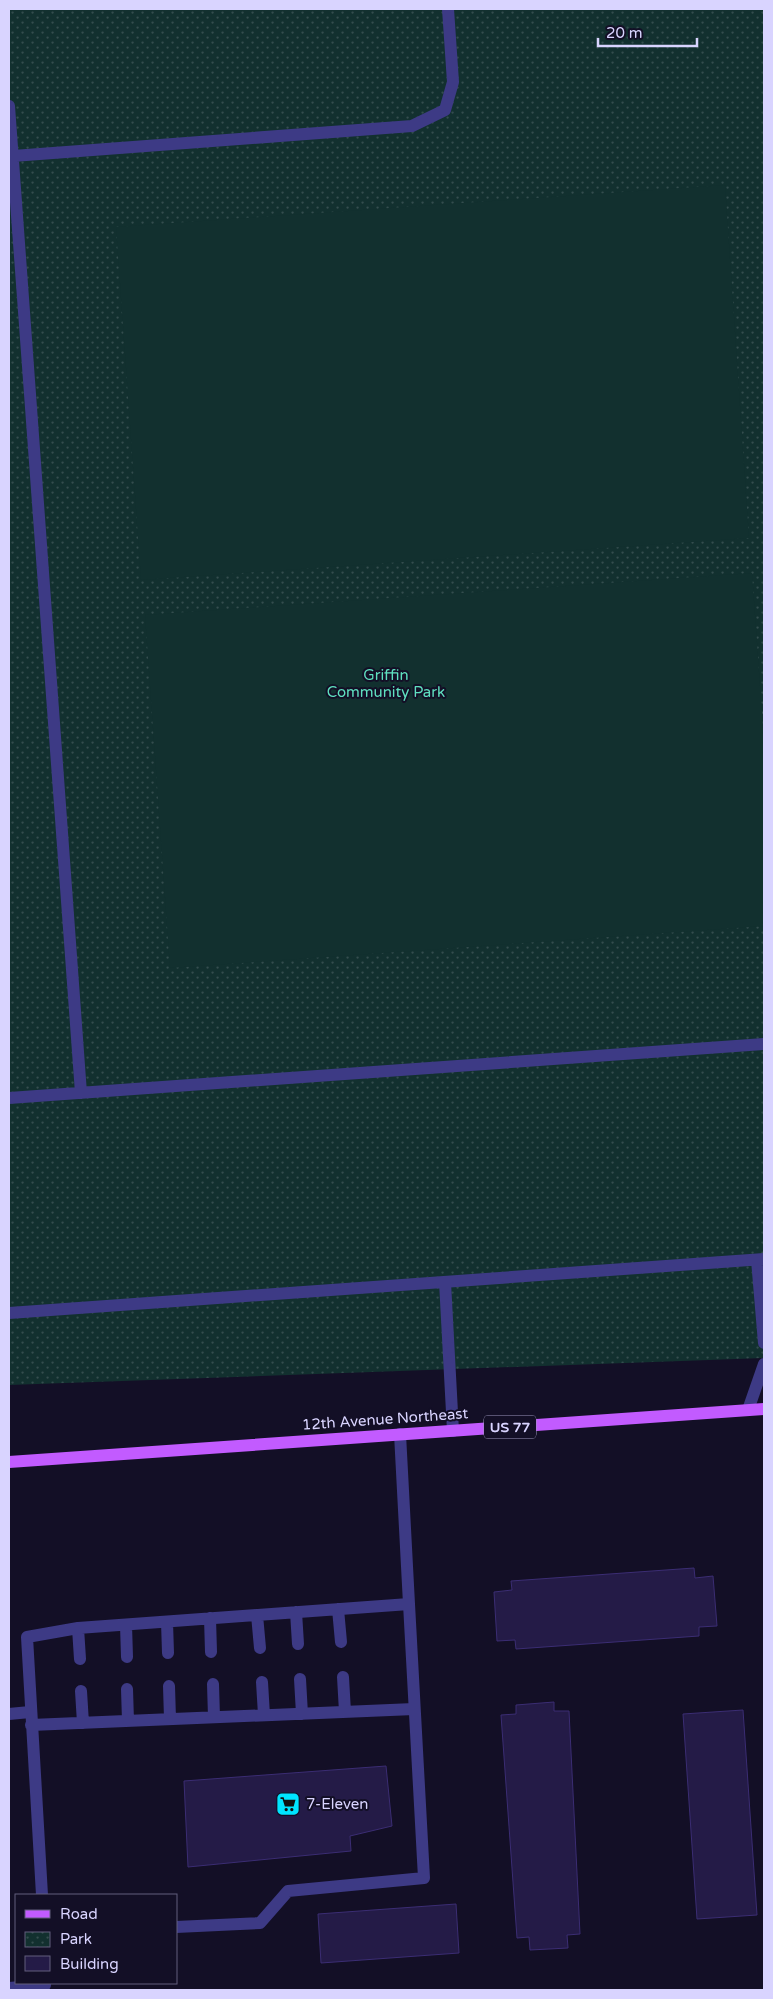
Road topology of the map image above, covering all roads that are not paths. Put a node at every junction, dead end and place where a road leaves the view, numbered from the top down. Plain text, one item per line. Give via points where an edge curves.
1 (448, 9) edge
2 (9, 106) edge
3 (12, 156) junction
4 (764, 1044) edge
5 (81, 1093) junction
6 (9, 1098) edge
7 (761, 1260) edge
8 (445, 1282) junction
9 (9, 1313) edge
10 (764, 1344) edge
11 (764, 1364) edge
12 (764, 1409) edge
13 (748, 1410) junction
14 (454, 1431) junction
15 (400, 1434) junction
16 (9, 1462) edge
17 (409, 1604) junction
18 (338, 1609) junction
19 (296, 1612) junction
20 (258, 1615) junction
21 (210, 1618) junction
22 (167, 1622) junction
23 (126, 1624) junction
24 (78, 1628) junction
25 (341, 1642) dead end
26 (298, 1644) dead end
27 (260, 1648) dead end
28 (211, 1652) dead end
29 (168, 1653) dead end
30 (127, 1657) dead end
31 (80, 1659) dead end
32 (343, 1677) dead end
33 (300, 1679) dead end
34 (262, 1682) dead end
35 (213, 1684) dead end
36 (169, 1686) dead end
37 (128, 1689) dead end
38 (82, 1691) dead end
39 (414, 1709) junction
40 (345, 1712) junction
41 (9, 1714) edge
42 (302, 1714) junction
43 (264, 1715) junction
44 (214, 1717) junction
45 (31, 1719) junction
46 (170, 1719) junction
47 (128, 1721) junction
48 (83, 1723) junction
49 (42, 1894) edge
50 (178, 1927) edge
51 (46, 1986) edge
52 (9, 1988) edge

1 - 3 lane via 453,82 445,110 412,126
2 - 3 lane
3 - 5 lane
4 - 5 lane
5 - 6 lane
7 - 8 lane
7 - 10 lane
8 - 9 lane
8 - 14 lane
11 - 13 lane
12 - 13 main road, 12th Avenue Northeast / US 77
13 - 14 main road, 12th Avenue Northeast / US 77
14 - 15 main road, 12th Avenue Northeast / US 77
15 - 16 main road, 12th Avenue Northeast / US 77
15 - 17 lane
17 - 18 lane
17 - 39 lane
18 - 19 lane
18 - 25 lane
19 - 20 lane
19 - 26 lane
20 - 21 lane
20 - 27 lane
21 - 22 lane
21 - 28 lane
22 - 23 lane
22 - 29 lane
23 - 24 lane
23 - 30 lane
24 - 31 lane
24 - 45 lane via 26,1637
32 - 40 lane
33 - 42 lane
34 - 43 lane
35 - 44 lane
36 - 46 lane
37 - 47 lane
38 - 48 lane
39 - 40 lane
39 - 50 lane via 424,1878 288,1892 260,1923
40 - 42 lane
41 - 45 lane
42 - 43 lane
43 - 44 lane
44 - 46 lane
45 - 48 lane
45 - 49 lane
46 - 47 lane
47 - 48 lane
51 - 52 lane

